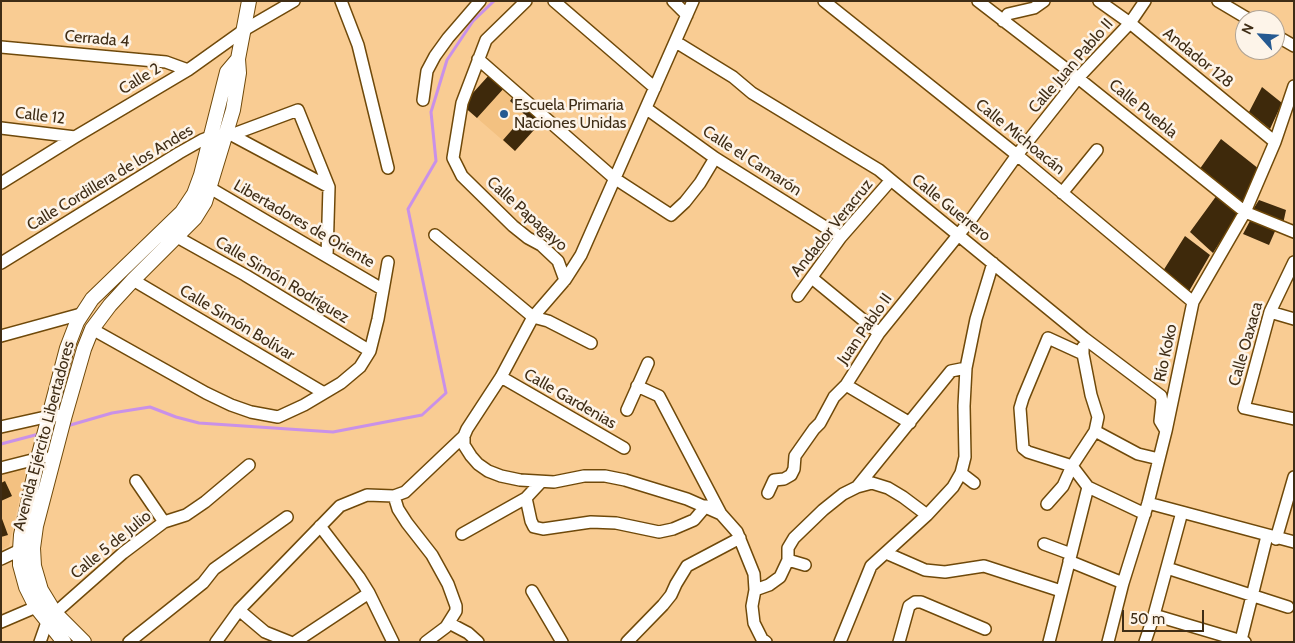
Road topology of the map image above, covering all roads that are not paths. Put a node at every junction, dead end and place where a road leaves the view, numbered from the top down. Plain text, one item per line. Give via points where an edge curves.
1 (249, 1) edge
2 (294, 1) edge
3 (342, 1) edge
4 (480, 1) edge
5 (526, 1) edge
6 (554, 1) edge
7 (673, 1) edge
8 (693, 1) edge
9 (824, 1) edge
10 (978, 1) edge
11 (1044, 1) edge
12 (1099, 1) edge
13 (1145, 1) edge
14 (1218, 1) edge
15 (1235, 11) edge
16 (687, 14) junction
17 (1003, 21) junction
18 (1130, 23) junction
19 (244, 30) junction
20 (676, 42) junction
21 (1, 47) edge
22 (238, 59) junction
23 (478, 59) junction
24 (188, 70) junction
25 (1078, 78) junction
26 (1294, 86) edge
27 (655, 88) junction
28 (423, 100) dead end
29 (647, 109) junction
30 (1, 128) edge
31 (229, 134) junction
32 (75, 137) junction
33 (210, 137) junction
34 (1275, 142) junction
35 (1097, 150) dead end
36 (1017, 155) junction
37 (715, 158) junction
38 (388, 168) dead end
39 (614, 178) junction
40 (891, 180) junction
41 (1, 184) edge
42 (328, 187) junction
43 (210, 188) junction
44 (1062, 193) junction
45 (1245, 212) junction
46 (1294, 232) edge
47 (436, 235) dead end
48 (958, 236) junction
49 (177, 237) junction
50 (841, 237) junction
51 (327, 256) junction
52 (388, 262) dead end
53 (1294, 262) edge
54 (1, 263) edge
55 (993, 263) junction
56 (812, 278) junction
57 (132, 280) junction
58 (565, 280) junction
59 (382, 289) junction
60 (911, 293) joint
61 (798, 296) dead end
62 (1193, 302) junction
63 (1270, 312) junction
64 (81, 314) junction
65 (533, 317) junction
66 (1294, 319) edge
67 (92, 329) junction
68 (879, 333) junction
69 (1, 336) edge
70 (1084, 338) junction
71 (591, 343) dead end
72 (370, 351) junction
73 (1083, 354) junction
74 (648, 363) dead end
75 (966, 368) junction
76 (501, 377) junction
77 (846, 384) junction
78 (637, 386) junction
79 (324, 393) junction
80 (627, 410) dead end
81 (65, 415) junction
82 (50, 416) junction
83 (1294, 419) edge
84 (910, 423) junction
85 (1, 427) edge
86 (1095, 431) junction
87 (1166, 431) junction
88 (464, 436) junction
89 (624, 448) dead end
90 (55, 455) junction
91 (38, 458) junction
92 (1158, 459) junction
93 (249, 466) dead end
94 (1072, 466) junction
95 (1, 468) edge
96 (961, 473) junction
97 (1294, 477) edge
98 (136, 481) dead end
99 (541, 482) junction
100 (974, 484) dead end
101 (856, 487) junction
102 (1088, 487) junction
103 (768, 493) dead end
104 (394, 496) junction
105 (526, 498) junction
106 (1047, 504) dead end
107 (706, 506) junction
108 (1146, 509) junction
109 (1182, 512) junction
110 (721, 514) junction
111 (927, 515) junction
112 (288, 517) dead end
113 (164, 522) junction
114 (320, 526) junction
115 (462, 534) dead end
116 (1272, 537) junction
117 (740, 538) junction
118 (1294, 542) edge
119 (1044, 544) dead end
120 (27, 549) junction
121 (886, 553) junction
122 (1070, 558) junction
123 (1, 559) edge
124 (788, 560) junction
125 (805, 565) dead end
126 (1167, 568) junction
127 (1122, 583) junction
128 (755, 590) junction
129 (532, 591) dead end
130 (1061, 591) junction
131 (369, 592) junction
132 (1252, 595) junction
133 (36, 607) junction
134 (1288, 607) dead end
135 (239, 610) junction
136 (1154, 616) junction
137 (51, 618) junction
138 (1, 622) edge
139 (449, 623) junction
140 (984, 629) dead end
141 (1243, 641) edge
142 (40, 642) edge
143 (64, 642) edge
144 (84, 642) edge
145 (129, 642) edge
146 (216, 642) edge
147 (290, 642) edge
148 (295, 642) edge
149 (393, 642) edge
150 (426, 642) edge
151 (478, 642) edge
152 (562, 642) edge
153 (627, 642) edge
154 (766, 642) edge
155 (840, 642) edge
156 (899, 642) edge
157 (1049, 642) edge
158 (1108, 642) edge
159 (1144, 642) edge

1 - 19 main road
2 - 19 street, Calle 2
3 - 38 street via 358,45
4 - 28 street via 435,56 427,71
5 - 23 street via 486,40
6 - 27 street
7 - 16 street
8 - 16 street
9 - 36 street, Calle Michoacán
10 - 17 street, Calle Puebla
11 - 17 street via 1034,8 1008,14
12 - 18 street, Andador 128
13 - 18 street, Calle Juan Pablo II
14 - 15 street
16 - 20 street
17 - 25 street, Calle Puebla
18 - 25 street, Calle Juan Pablo II
18 - 34 street, Andador 128
19 - 22 main road
19 - 24 street, Calle 2
20 - 27 street
20 - 40 street, Calle Guerrero
21 - 24 street, Cerrada 4 via 166,62
22 - 31 main road, Avenida Ejército Libertadores via 239,73
22 - 33 main road, Avenida Ejército Libertadores via 227,72
23 - 39 street
23 - 58 street, Calle Papagayo via 462,103 453,158 462,176 513,226 542,244 558,261
24 - 32 street, Calle 2
25 - 36 street, Calle Juan Pablo II
25 - 45 street, Calle Puebla
26 - 34 street, Río Koko
27 - 29 street
29 - 37 street, Calle el Camarón
29 - 39 street
30 - 32 street, Calle 12
31 - 42 street
31 - 42 street via 298,110
31 - 43 main road, Avenida Ejército Libertadores
32 - 41 street, Calle 2
33 - 54 street, Calle Cordillera de los Andes
33 - 64 main road, Avenida Ejército Libertadores via 199,181 182,212 92,299
34 - 45 street, Río Koko
35 - 44 street
36 - 44 street, Calle Michoacán
36 - 48 street, Calle Juan Pablo II
37 - 39 street via 700,183 671,215
37 - 50 street, Calle el Camarón
39 - 58 street via 581,255
40 - 48 street, Calle Guerrero
40 - 50 street, Andador Veracruz
42 - 51 street
43 - 49 main road, Avenida Ejército Libertadores via 195,218
43 - 51 street, Libertadores de Oriente
44 - 62 street, Calle Michoacán
45 - 46 street, Calle Puebla
45 - 62 street, Río Koko
47 - 65 street
48 - 55 street, Calle Guerrero
48 - 60 street, Calle Juan Pablo II
49 - 57 main road, Avenida Ejército Libertadores
49 - 72 street, Calle Simón Rodríguez
50 - 56 street, Andador Veracruz
51 - 59 street, Libertadores de Oriente
52 - 59 street
53 - 63 street, Calle Oaxaca
55 - 70 street, Calle Guerrero
55 - 75 street via 976,319
56 - 61 street, Andador Veracruz
56 - 68 street
57 - 67 main road, Avenida Ejército Libertadores
57 - 79 street, Calle Simón Bolívar
58 - 65 street
59 - 72 street
60 - 68 street, Juan Pablo II
62 - 87 street, Río Koko
63 - 66 street
63 - 83 street, Calle Oaxaca via 1244,408
64 - 69 street
64 - 82 main road, Avenida Ejército Libertadores via 67,348
65 - 71 street
65 - 76 street
67 - 79 street via 206,393 252,412 278,417
67 - 81 main road, Avenida Ejército Libertadores
68 - 77 street, Juan Pablo II
70 - 73 street
70 - 87 street, Calle Guerrero via 1161,396 1160,421
72 - 79 street via 360,367
73 - 86 street via 1098,417
73 - 94 street via 1048,338 1020,408 1023,448
74 - 78 street
75 - 84 street via 951,371
75 - 96 street via 965,456
76 - 88 street
76 - 89 street, Calle Gardenias
77 - 84 street
77 - 103 street, Juan Pablo II via 795,456 791,474 774,480
78 - 80 street
78 - 110 street via 659,396
81 - 82 street
81 - 90 main road, Avenida Ejército Libertadores
82 - 85 street
82 - 91 main road, Avenida Ejército Libertadores
84 - 101 street
86 - 92 street via 1138,454
86 - 94 street
87 - 92 street, Río Koko
88 - 99 street via 464,445 471,456 488,471
88 - 104 street via 405,492
90 - 91 street
90 - 120 main road, Avenida Ejército Libertadores
91 - 95 street
91 - 120 main road, Avenida Ejército Libertadores via 20,534
92 - 108 street, Río Koko
93 - 113 street, Calle 5 de Julio via 186,514
94 - 102 street
94 - 106 street via 1063,486
96 - 100 street
96 - 111 street via 953,487
97 - 116 street
98 - 113 street
99 - 105 street
99 - 107 street via 605,476
101 - 111 street via 872,482 888,488
101 - 124 street via 823,510 794,538 788,548
102 - 108 street
102 - 122 street
104 - 114 street via 367,495 354,500 340,506
104 - 139 street via 398,509 444,577 456,606
105 - 107 street via 531,522 534,527 543,529 591,522 616,523 659,532 694,520
105 - 115 street
107 - 110 street
108 - 109 street
108 - 127 street, Río Koko
109 - 116 street
109 - 126 street
110 - 117 street
111 - 121 street
112 - 145 street via 214,570 203,583
113 - 137 street, Calle 5 de Julio via 123,553
114 - 131 street
114 - 135 street
116 - 118 street
116 - 132 street
117 - 128 street via 754,574
117 - 153 street via 687,566 667,600
119 - 122 street
120 - 123 street
120 - 133 main road, Avenida Ejército Libertadores via 20,565
120 - 137 main road, Avenida Ejército Libertadores
121 - 130 street via 925,570 946,572 984,566
121 - 155 street via 871,566
122 - 127 street
122 - 130 street
124 - 125 street
124 - 128 street via 780,577
126 - 132 street
126 - 136 street
127 - 158 street, Río Koko
128 - 154 street via 752,606 754,624
129 - 152 street
130 - 157 street
131 - 148 street
131 - 149 street
132 - 134 street
132 - 141 street
133 - 137 main road, Avenida Ejército Libertadores
133 - 138 street
135 - 146 street
135 - 147 street via 265,632
136 - 141 street
136 - 159 street
137 - 142 street
137 - 143 main road, Avenida Ejército Libertadores
137 - 144 main road, Avenida Ejército Libertadores
139 - 150 street
139 - 151 street
140 - 156 street via 915,602 909,606

